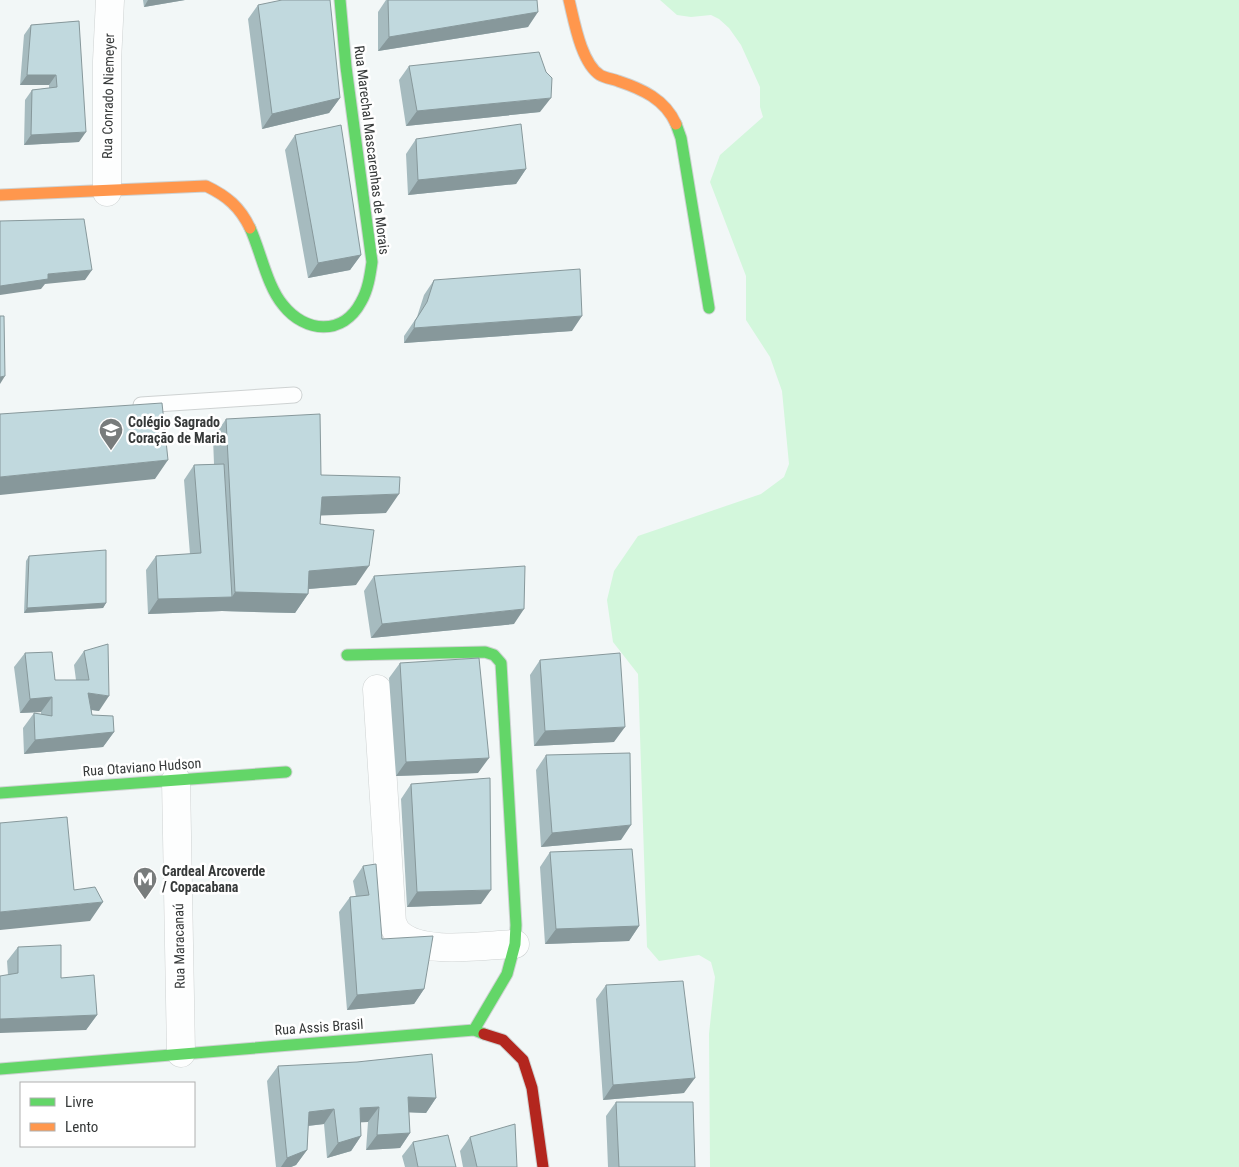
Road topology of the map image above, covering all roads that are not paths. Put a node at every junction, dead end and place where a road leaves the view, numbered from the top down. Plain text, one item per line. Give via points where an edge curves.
1 (110, 0) edge
2 (340, 0) edge
3 (568, 0) edge
4 (107, 192) junction
5 (0, 195) edge
6 (709, 308) dead end
7 (294, 395) dead end
8 (127, 406) edge
9 (347, 655) dead end
10 (378, 689) dead end
11 (286, 772) dead end
12 (176, 780) junction
13 (0, 793) edge
14 (515, 944) junction
15 (474, 1030) junction
16 (181, 1053) junction
17 (0, 1069) edge
18 (543, 1167) edge

1 - 4 street, Rua Conrado Niemeyer
2 - 4 street, Rua Marechal Mascarenhas de Morais via 372,262 365,298 351,317 337,325 319,328 305,325 290,314 276,296 239,209 223,193 206,186
3 - 6 street via 589,63 594,69 600,75 652,94 664,104 674,120 681,138
4 - 5 street, Rua Marechal Mascarenhas de Morais
7 - 8 lane
9 - 14 street via 486,652 501,663
10 - 14 street via 392,923 397,932 429,947
11 - 12 street, Rua Otaviano Hudson
12 - 13 street, Rua Otaviano Hudson
12 - 16 street, Rua Maracanaú
14 - 15 street via 507,974
15 - 16 street, Rua Assis Brasil
15 - 18 street, Rua Assis Brasil via 503,1040 523,1060 532,1088
16 - 17 street, Rua Assis Brasil

